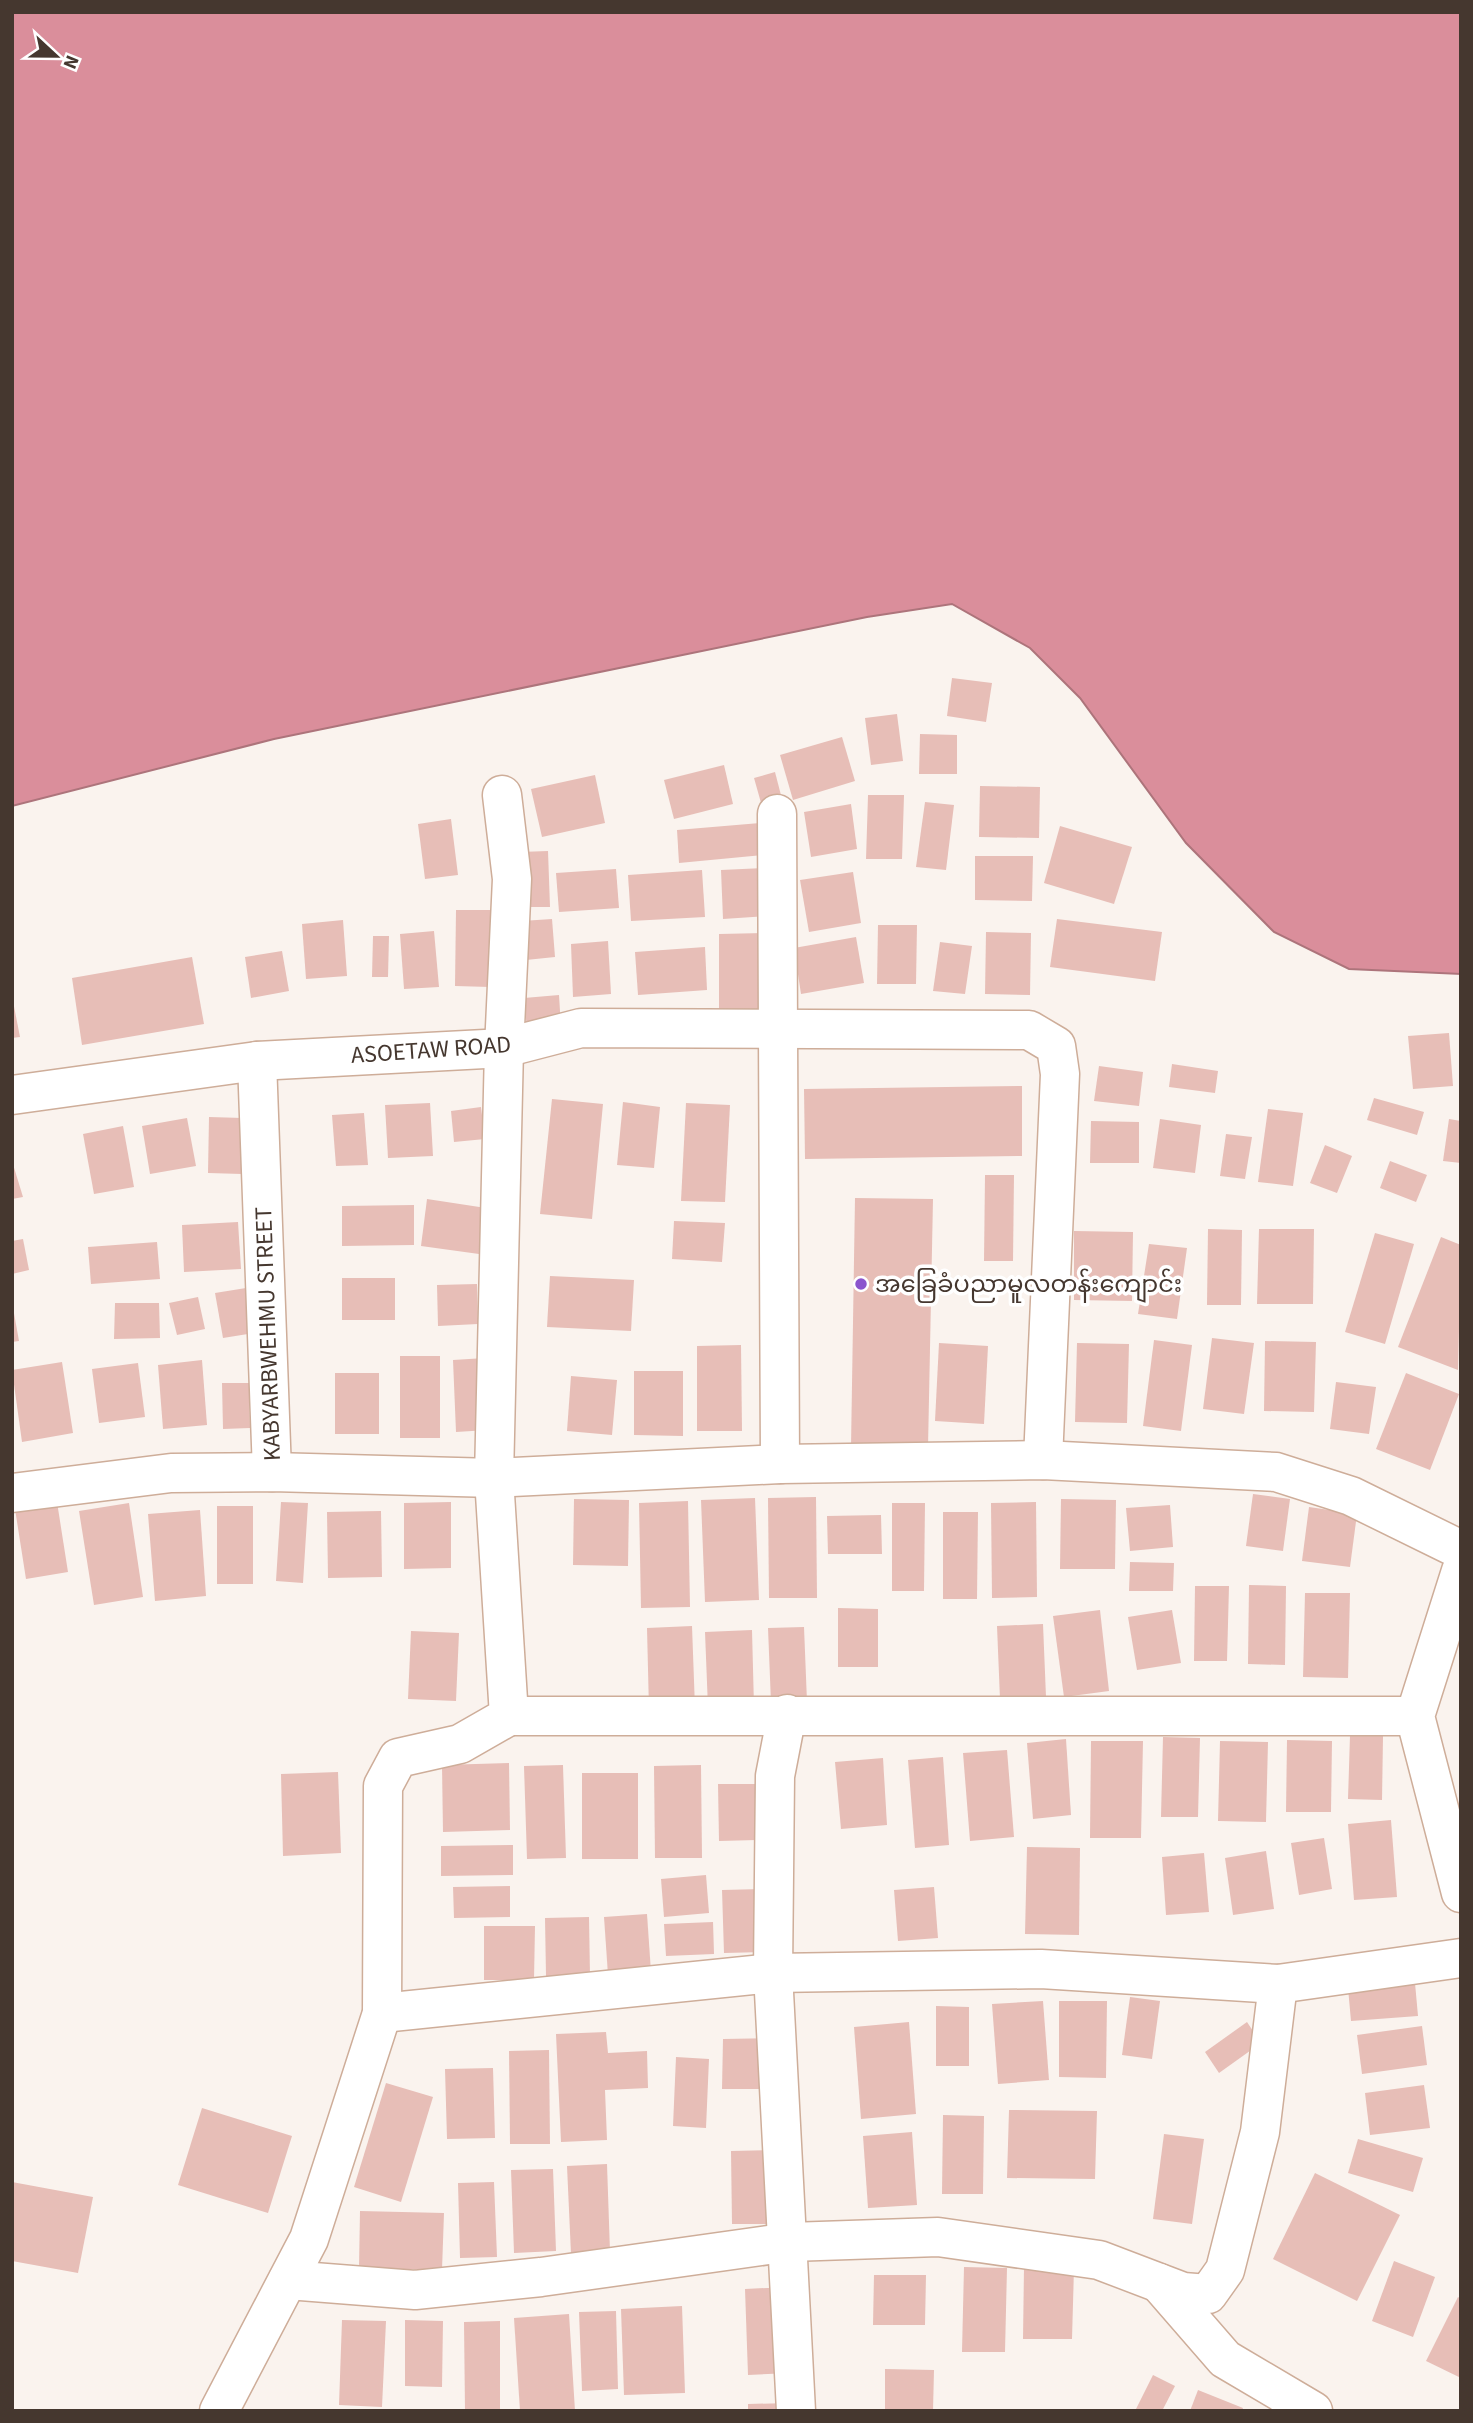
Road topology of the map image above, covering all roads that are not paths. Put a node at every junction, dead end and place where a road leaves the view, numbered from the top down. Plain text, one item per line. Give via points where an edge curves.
1 (502, 795) dead end
2 (777, 814) dead end
3 (778, 1027) junction
4 (504, 1048) junction
5 (257, 1061) junction
6 (12, 1096) edge
7 (1043, 1460) junction
8 (780, 1464) junction
9 (272, 1472) junction
10 (494, 1478) junction
11 (12, 1493) edge
12 (1461, 1550) edge
13 (1461, 1571) edge
14 (787, 1714) junction
15 (509, 1716) junction
16 (1415, 1716) junction
17 (1461, 1893) edge
18 (1461, 1958) edge
19 (773, 1973) junction
20 (1278, 1984) junction
21 (382, 2013) junction
22 (790, 2242) junction
23 (288, 2280) junction
24 (1159, 2283) junction
25 (219, 2411) edge
26 (796, 2411) edge
27 (1313, 2411) edge

1 - 4 street via 512,879
2 - 3 street
3 - 4 street, ASOETAW ROAD via 581,1028
3 - 7 street, ASOETAW ROAD via 1029,1030 1056,1046 1060,1074
3 - 8 street
4 - 5 street, ASOETAW ROAD
4 - 10 street
5 - 6 street, ASOETAW ROAD
5 - 9 street, KABYARBWEHMU STREET
7 - 8 street, KABYARBWEHMU STREET
7 - 12 street, KABYARBWEHMU STREET via 1276,1472 1351,1496
8 - 10 street, KABYARBWEHMU STREET
9 - 10 street, KABYARBWEHMU STREET
9 - 11 street via 171,1473
10 - 15 street
13 - 16 street
14 - 15 street
14 - 16 street
14 - 19 street via 775,1776
15 - 21 street via 460,1744 398,1758 383,1786
16 - 17 street
18 - 20 street
19 - 20 street via 1041,1969
19 - 21 street
19 - 22 street
20 - 24 street via 1260,2132 1225,2270 1208,2294 1183,2292
21 - 23 street via 309,2239
22 - 23 street via 415,2290
22 - 24 street via 939,2238 1099,2260
22 - 26 street
23 - 25 street
24 - 27 street via 1225,2360

